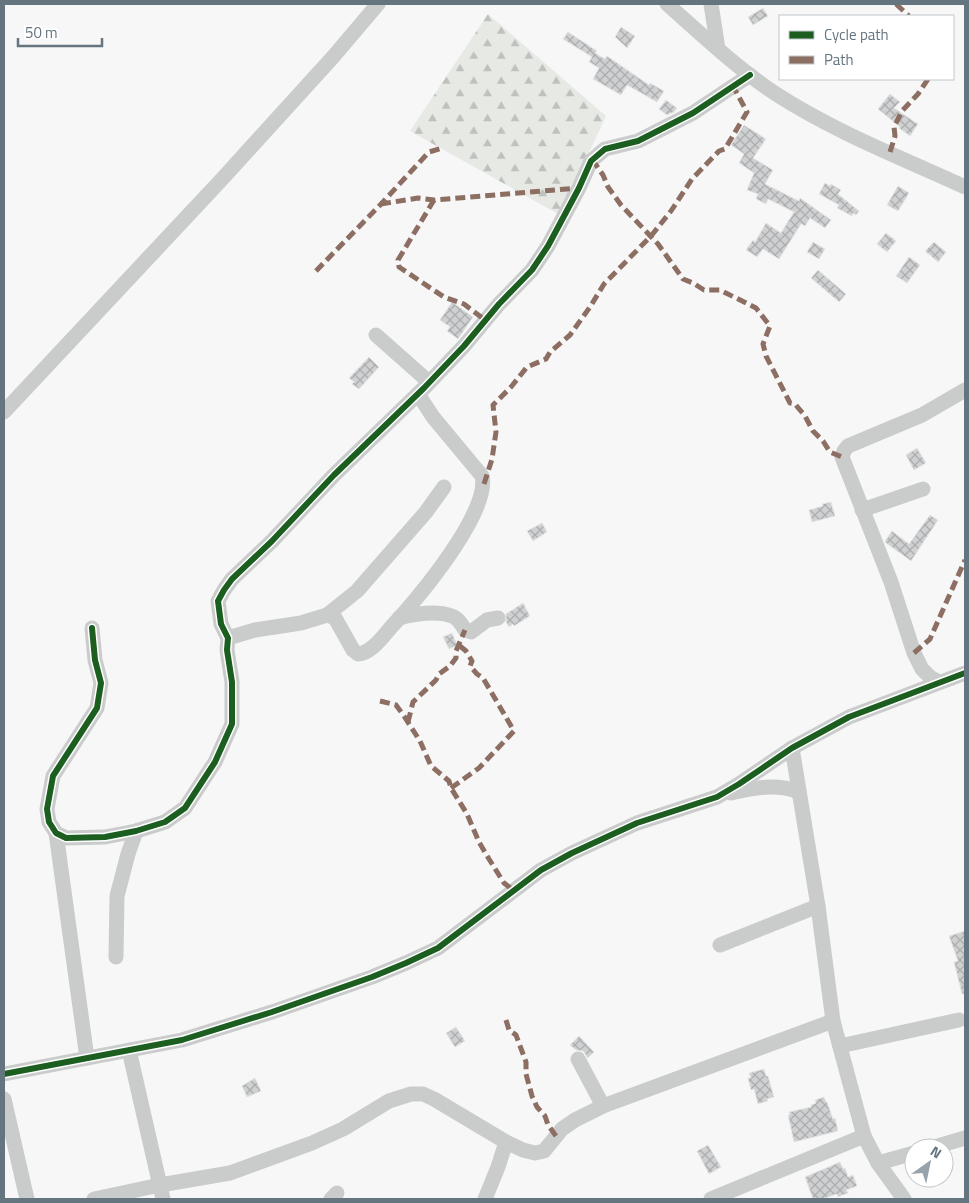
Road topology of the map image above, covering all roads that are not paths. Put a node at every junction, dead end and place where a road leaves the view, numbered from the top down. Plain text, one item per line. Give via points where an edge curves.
1 (378, 4) edge
2 (667, 4) edge
3 (711, 4) edge
4 (718, 49) junction
5 (750, 75) junction
6 (965, 187) edge
7 (376, 335) dead end
8 (429, 382) junction
9 (965, 390) edge
10 (418, 394) junction
11 (4, 412) edge
12 (444, 487) dead end
13 (923, 489) dead end
14 (862, 510) junction
15 (326, 615) junction
16 (400, 618) junction
17 (498, 618) dead end
18 (92, 628) dead end
19 (228, 638) junction
20 (965, 673) edge
21 (939, 682) junction
22 (792, 748) junction
23 (799, 792) junction
24 (717, 797) junction
25 (136, 831) junction
26 (56, 833) junction
27 (818, 906) junction
28 (720, 945) dead end
29 (116, 957) dead end
30 (959, 1020) dead end
31 (833, 1021) junction
32 (840, 1046) junction
33 (129, 1050) junction
34 (87, 1058) junction
35 (578, 1060) dead end
36 (4, 1074) edge
37 (4, 1099) edge
38 (603, 1106) junction
39 (864, 1136) junction
40 (506, 1142) junction
41 (904, 1156) edge
42 (878, 1163) junction
43 (162, 1192) edge
44 (27, 1199) edge
45 (94, 1199) edge
46 (484, 1199) edge
47 (711, 1199) edge
48 (904, 1199) edge

1 - 11 street via 334,57
2 - 4 street
3 - 4 street
4 - 5 street
5 - 6 street via 776,94 838,128
5 - 8 street via 693,113 638,140 605,149 592,161 553,238 532,270
7 - 8 street
8 - 10 street
9 - 14 street via 922,415 848,446 842,457
10 - 16 street via 482,476 484,484 461,537 436,575
10 - 19 street via 232,579 218,602 221,624
12 - 15 street via 357,591
13 - 14 street
14 - 21 street via 891,582 914,653 922,669
15 - 16 street via 335,618 358,654 370,650
15 - 19 street
16 - 17 street via 422,612 452,616 471,632 487,620
18 - 26 street via 101,684 98,708 53,776 47,809 49,822
19 - 25 street via 232,724 215,762 185,808 165,822
20 - 21 street
21 - 22 street via 849,717
22 - 23 street
22 - 24 street
23 - 24 street via 776,786
23 - 27 street
24 - 33 street via 637,823 572,853 534,875 438,948 406,963 272,1012 182,1040
25 - 26 street via 105,837 66,838
25 - 29 street via 117,896
26 - 34 street
27 - 28 street
27 - 31 street
30 - 32 street
31 - 32 street
31 - 38 street
32 - 39 street
33 - 34 street
33 - 43 street
34 - 36 street
35 - 38 street
37 - 44 street
38 - 40 street via 562,1129 544,1151 535,1153
39 - 42 street
39 - 47 street
40 - 43 street via 434,1099 423,1094 411,1094 389,1101 343,1129 312,1143 230,1173
40 - 46 street
41 - 42 street
42 - 48 street
43 - 45 street

